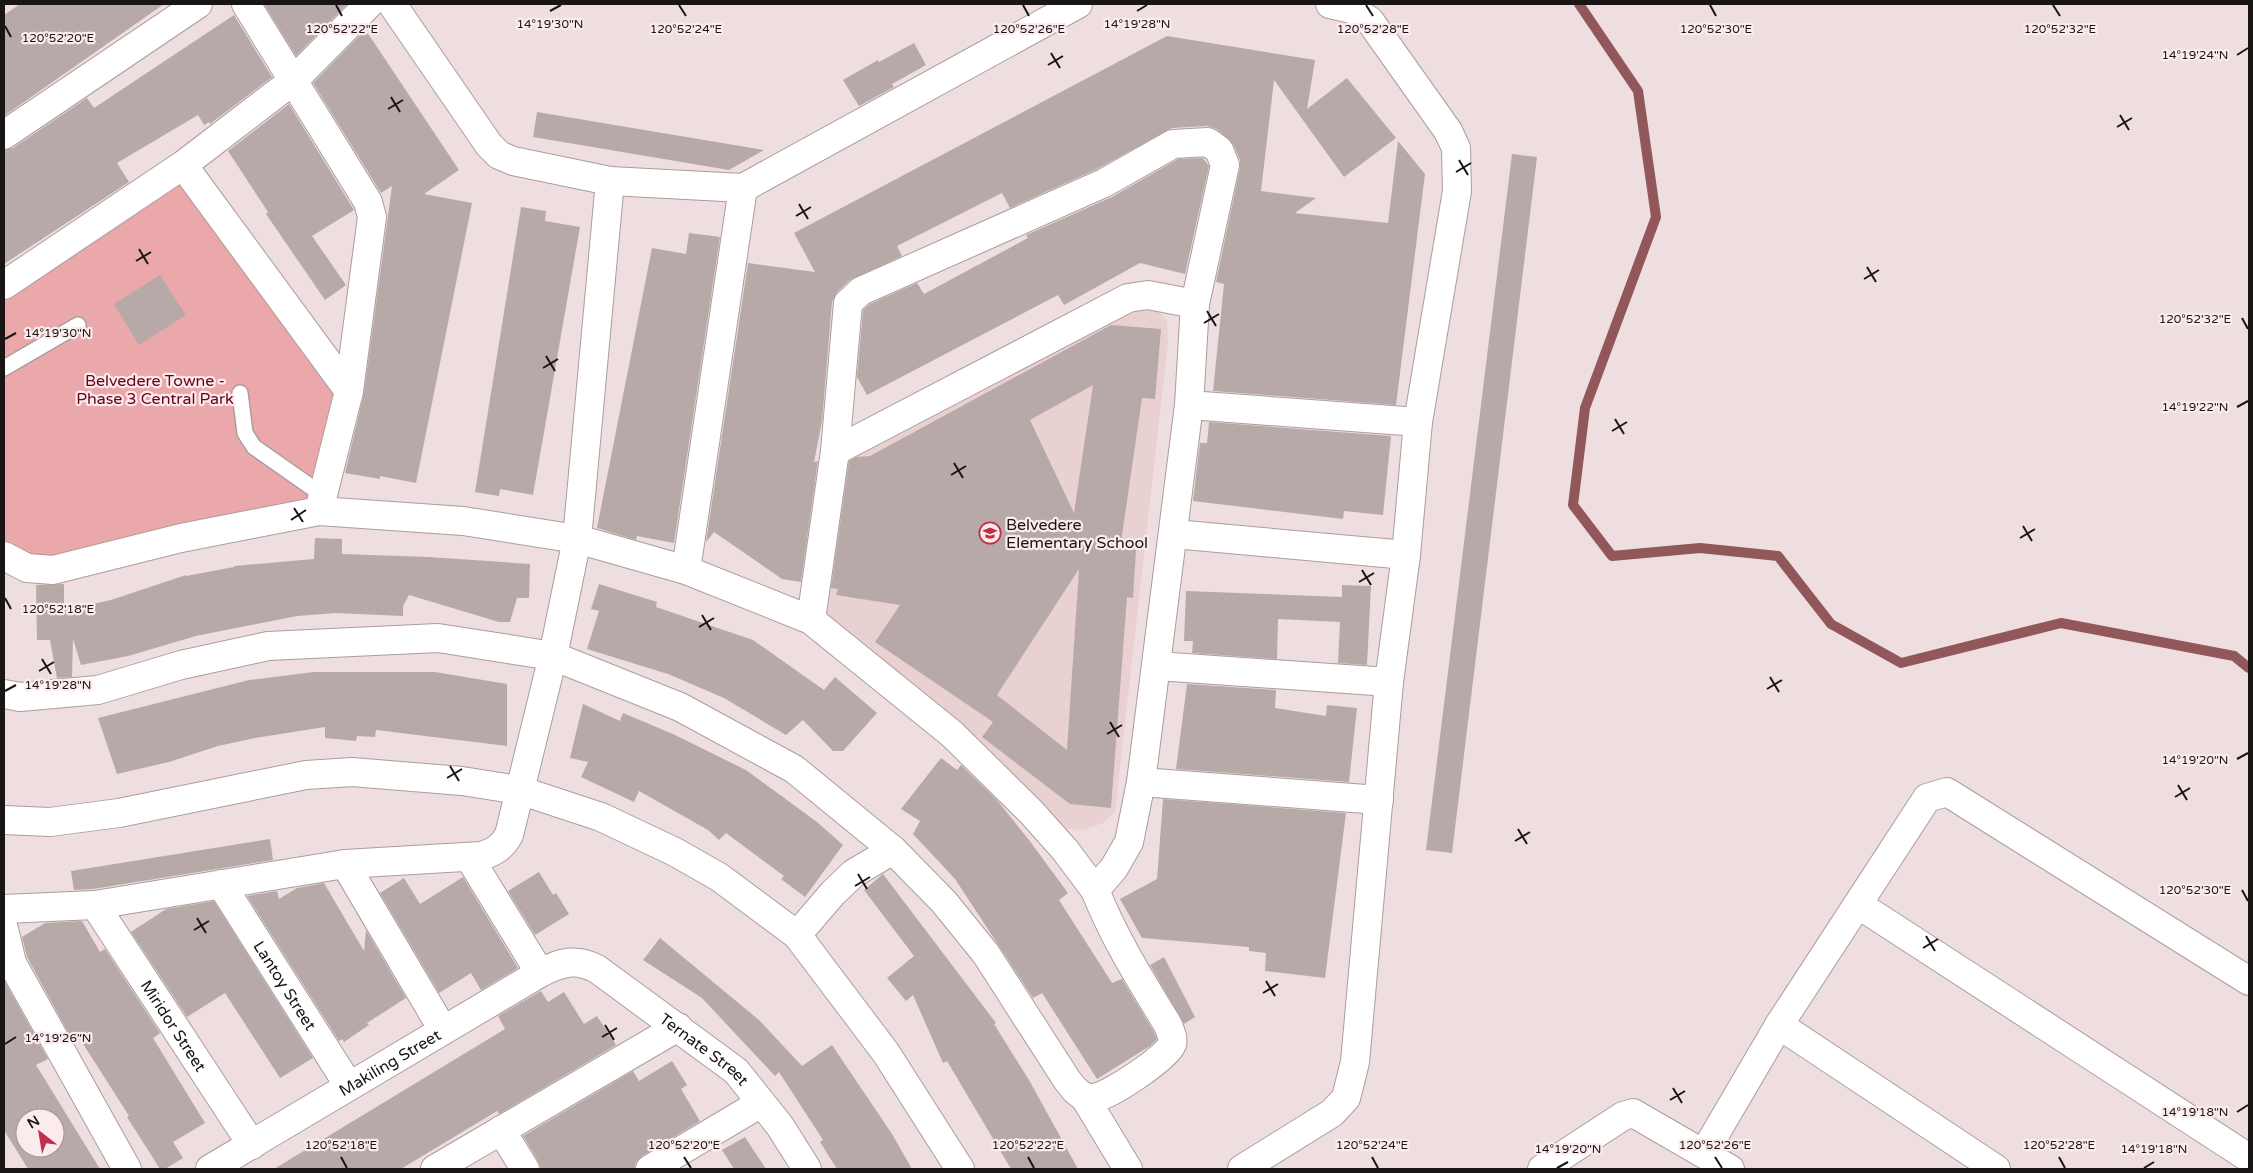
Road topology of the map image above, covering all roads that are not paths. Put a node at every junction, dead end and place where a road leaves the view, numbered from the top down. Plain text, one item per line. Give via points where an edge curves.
1 (198, 4) edge
2 (246, 4) edge
3 (369, 4) edge
4 (392, 4) edge
5 (1078, 4) edge
6 (1330, 4) edge
7 (294, 80) junction
8 (4, 135) edge
9 (183, 165) junction
10 (610, 181) junction
11 (743, 188) junction
12 (4, 285) edge
13 (1195, 304) junction
14 (78, 325) dead end
15 (4, 368) edge
16 (349, 391) junction
17 (240, 393) dead end
18 (1189, 405) junction
19 (1418, 422) junction
20 (835, 451) junction
21 (322, 503) junction
22 (1174, 534) junction
23 (577, 539) junction
24 (1406, 555) junction
25 (4, 556) edge
26 (686, 570) junction
27 (811, 620) junction
28 (553, 656) junction
29 (1157, 666) junction
30 (1389, 682) junction
31 (4, 694) edge
32 (1142, 782) junction
33 (519, 790) junction
34 (1379, 800) junction
35 (4, 820) edge
36 (892, 850) junction
37 (469, 857) junction
38 (345, 864) junction
39 (221, 884) junction
40 (1095, 890) junction
41 (95, 905) junction
42 (1859, 905) junction
43 (4, 909) edge
44 (4, 929) edge
45 (797, 935) junction
46 (572, 961) joint
47 (540, 973) junction
48 (2249, 981) edge
49 (1779, 1025) junction
50 (678, 1027) junction
51 (444, 1030) junction
52 (349, 1086) junction
53 (1085, 1098) junction
54 (761, 1102) junction
55 (500, 1130) junction
56 (252, 1144) junction
57 (1704, 1153) junction
58 (2249, 1158) edge
59 (657, 1168) edge
60 (127, 1169) edge
61 (210, 1169) edge
62 (435, 1169) edge
63 (525, 1169) edge
64 (807, 1169) edge
65 (960, 1169) edge
66 (1128, 1169) edge
67 (1242, 1169) edge
68 (1542, 1169) edge
69 (1730, 1169) edge
70 (1996, 1169) edge

1 - 8 street
2 - 7 street
3 - 7 street
4 - 10 street via 488,145 499,155 513,161
5 - 11 street
6 - 19 street via 1352,9 1370,21 1448,131 1456,148 1457,191
7 - 9 street
7 - 16 street via 368,202 372,217
9 - 12 street
9 - 16 street
10 - 11 street
10 - 23 street
11 - 26 street
13 - 18 street
13 - 20 street via 1148,295 1128,298
13 - 20 street via 1225,165 1219,150 1208,142 1173,144 1104,182 862,291 848,303
14 - 15 lane
16 - 21 street
17 - 21 lane via 245,433 254,448
18 - 19 street
18 - 22 street
19 - 24 street
20 - 27 street
21 - 23 street
21 - 25 street via 52,570 27,568
22 - 24 street
22 - 29 street
23 - 26 street
23 - 28 street
24 - 30 street
26 - 27 street
27 - 40 street via 952,734 1032,812
28 - 31 street via 438,638 268,646 181,665 98,690 20,697
28 - 33 street
28 - 36 street via 680,707 794,769
29 - 30 street
29 - 32 street
30 - 34 street
32 - 34 street
32 - 40 street via 1129,842 1114,868
33 - 35 street via 462,781 352,772 306,775 119,813 50,822
33 - 37 street via 509,835 503,846 493,853
33 - 45 street via 601,817 675,852 719,877
34 - 67 street via 1355,1062 1346,1098 1332,1113
36 - 45 street via 854,874
36 - 53 street via 944,902 986,954 1067,1080
37 - 38 street
37 - 47 street
38 - 39 street
38 - 51 street
39 - 41 street
39 - 52 street, Lantoy Street
40 - 53 street via 1125,954 1168,1025 1172,1044 1156,1061 1111,1091
41 - 43 street
41 - 56 street, Miridor Street
42 - 48 street via 1927,798 1948,792
42 - 49 street
42 - 58 street
44 - 60 street via 12,963
45 - 65 street via 886,1053
46 - 47 street, Makiling Street
46 - 50 street, Ternate Street via 597,969
47 - 51 street, Makiling Street
49 - 57 street
49 - 70 street
50 - 54 street, Ternate Street via 736,1071
50 - 55 street
51 - 52 street, Makiling Street
52 - 56 street, Makiling Street
53 - 66 street
54 - 59 street
54 - 64 street, Ternate Street
55 - 62 street
55 - 63 street
56 - 61 street, Makiling Street
57 - 68 street via 1633,1113 1623,1116
57 - 69 street

